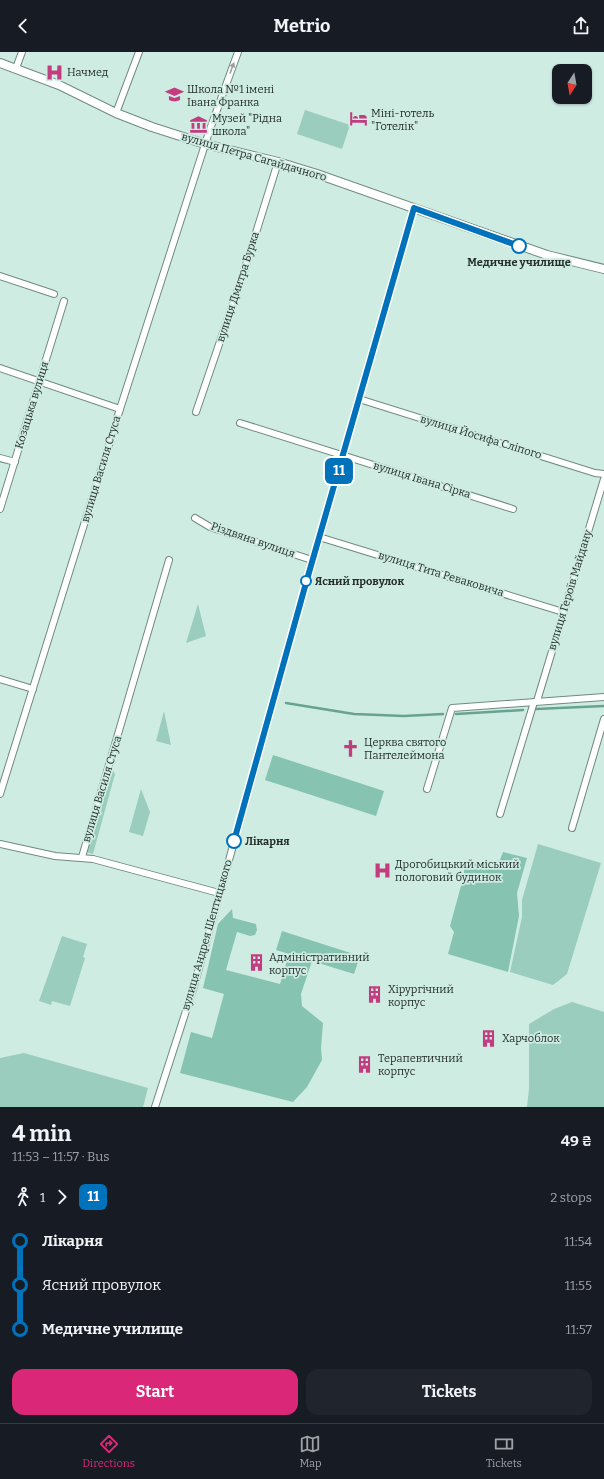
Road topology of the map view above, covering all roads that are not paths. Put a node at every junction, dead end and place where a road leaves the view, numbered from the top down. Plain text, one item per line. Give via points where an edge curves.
1 (22, 52) edge
2 (139, 52) edge
3 (238, 52) edge
4 (0, 63) edge
5 (16, 68) junction
6 (116, 113) junction
7 (205, 144) junction
8 (278, 162) junction
9 (414, 208) junction
10 (604, 269) edge
11 (0, 276) edge
12 (54, 294) dead end
13 (64, 301) dead end
14 (0, 368) edge
15 (39, 382) junction
16 (359, 399) junction
17 (120, 409) junction
18 (196, 412) dead end
19 (240, 423) dead end
20 (343, 456) junction
21 (0, 458) edge
22 (15, 462) junction
23 (604, 474) edge
24 (604, 479) edge
25 (0, 509) edge
26 (513, 509) dead end
27 (194, 518) dead end
28 (319, 537) junction
29 (169, 560) dead end
30 (312, 560) junction
31 (563, 612) junction
32 (0, 679) edge
33 (33, 689) junction
34 (604, 697) edge
35 (536, 701) junction
36 (604, 719) edge
37 (427, 789) dead end
38 (0, 794) edge
39 (500, 814) dead end
40 (572, 828) dead end
41 (0, 844) edge
42 (82, 857) junction
43 (219, 893) junction
44 (155, 1107) edge

1 - 5 street
2 - 6 street
7 -> 3 street, вулиця Василя Стуса
4 - 5 main road, вулиця Петра Сагайдачного
5 - 6 main road, вулиця Петра Сагайдачного via 76,92
6 - 7 main road, вулиця Петра Сагайдачного
7 - 8 main road, вулиця Петра Сагайдачного
7 - 17 street, вулиця Василя Стуса
8 - 9 main road, вулиця Петра Сагайдачного
8 - 18 street, вулиця Дмитра Бурка
9 - 10 main road, вулиця Петра Сагайдачного via 547,255
9 - 16 street, вулиця Андрея Шептицького
11 - 12 street
13 - 15 street, Козацька вулиця
14 - 15 street
15 - 17 street
15 - 22 street, Козацька вулиця
16 - 20 street, вулиця Андрея Шептицького
16 - 23 street, вулиця Йосифа Сліпого
17 - 33 street, вулиця Василя Стуса
19 - 20 street, вулиця Івана Сірка
20 - 26 street, вулиця Івана Сірка
20 - 28 street, вулиця Андрея Шептицького
21 - 22 street
22 - 25 street, Козацька вулиця
24 - 31 street, вулиця Героїв Майдану
27 - 30 street, Різдвяна вулиця via 210,527
28 - 30 street, вулиця Андрея Шептицького
28 - 31 street, вулиця Тита Реваковича
29 - 42 street, вулиця Василя Стуса
30 - 43 street, вулиця Андрея Шептицького
31 - 35 street, вулиця Героїв Майдану
32 - 33 street
33 - 38 street, вулиця Василя Стуса
34 - 35 street
35 - 37 street via 452,708
35 - 39 street, вулиця Героїв Майдану
36 - 40 street
41 - 42 street via 55,856
42 - 43 street
43 - 44 street, вулиця Андрея Шептицького via 194,986

